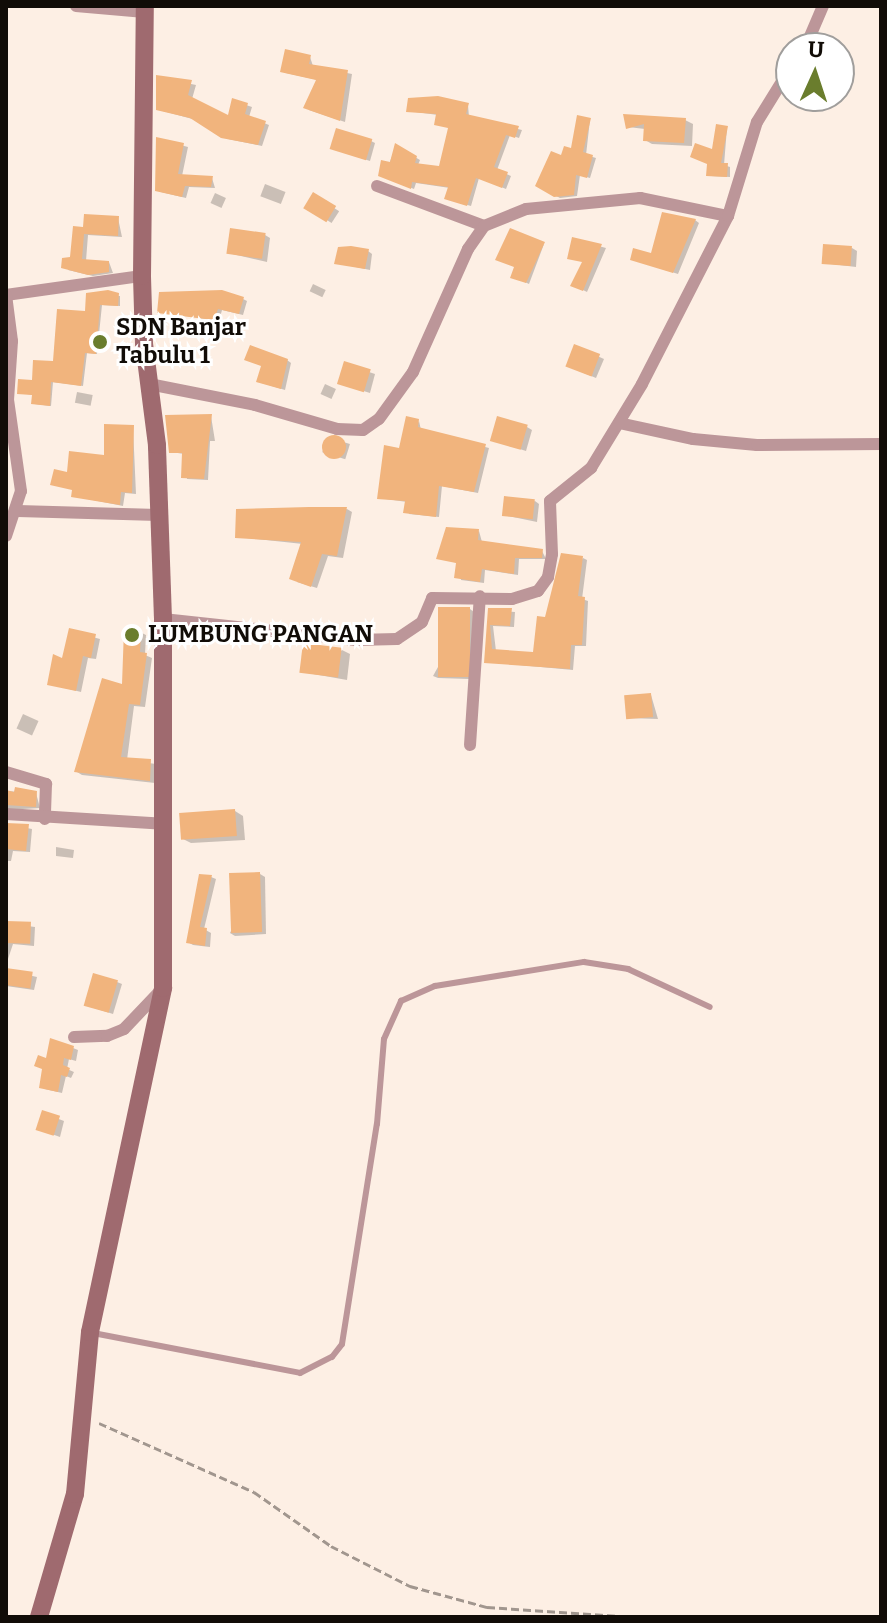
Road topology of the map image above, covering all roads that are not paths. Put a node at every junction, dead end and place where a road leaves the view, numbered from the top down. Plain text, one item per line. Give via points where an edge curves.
1 (76, 6) edge
2 (823, 6) edge
3 (145, 9) edge
4 (812, 32) edge
5 (775, 93) edge
6 (377, 186) dead end
7 (728, 216) junction
8 (484, 226) junction
9 (142, 276) junction
10 (6, 295) edge
11 (149, 384) junction
12 (619, 423) junction
13 (881, 444) edge
14 (18, 511) junction
15 (158, 515) junction
16 (6, 536) edge
17 (480, 596) junction
18 (163, 619) junction
19 (470, 745) dead end
20 (6, 772) edge
21 (6, 814) edge
22 (45, 819) junction
23 (163, 824) junction
24 (163, 988) junction
25 (710, 1007) dead end
26 (74, 1037) dead end
27 (90, 1332) junction
28 (39, 1617) edge

1 - 3 street
2 - 4 street
3 - 9 street
5 - 7 street via 757,122
6 - 8 street
7 - 8 street via 640,198 526,209
7 - 12 street
8 - 11 street via 468,249 413,372 379,419 363,430 337,429 255,405
9 - 10 street
9 - 11 street
10 - 14 street
11 - 15 street
12 - 13 street via 744,444
12 - 17 street via 586,475 550,501 552,554 548,577 538,591 512,599
14 - 15 street
14 - 16 street
15 - 18 street
17 - 18 street via 432,598 422,622 397,639 356,640
17 - 19 street
18 - 23 street
20 - 22 street via 46,784
21 - 22 street
22 - 23 street
23 - 24 street
24 - 26 street via 124,1029 107,1036
24 - 27 street
25 - 27 lane via 628,969 584,962 435,986 401,1001 384,1039 377,1124 342,1344 332,1357 300,1373
27 - 28 street via 78,1414 75,1494

